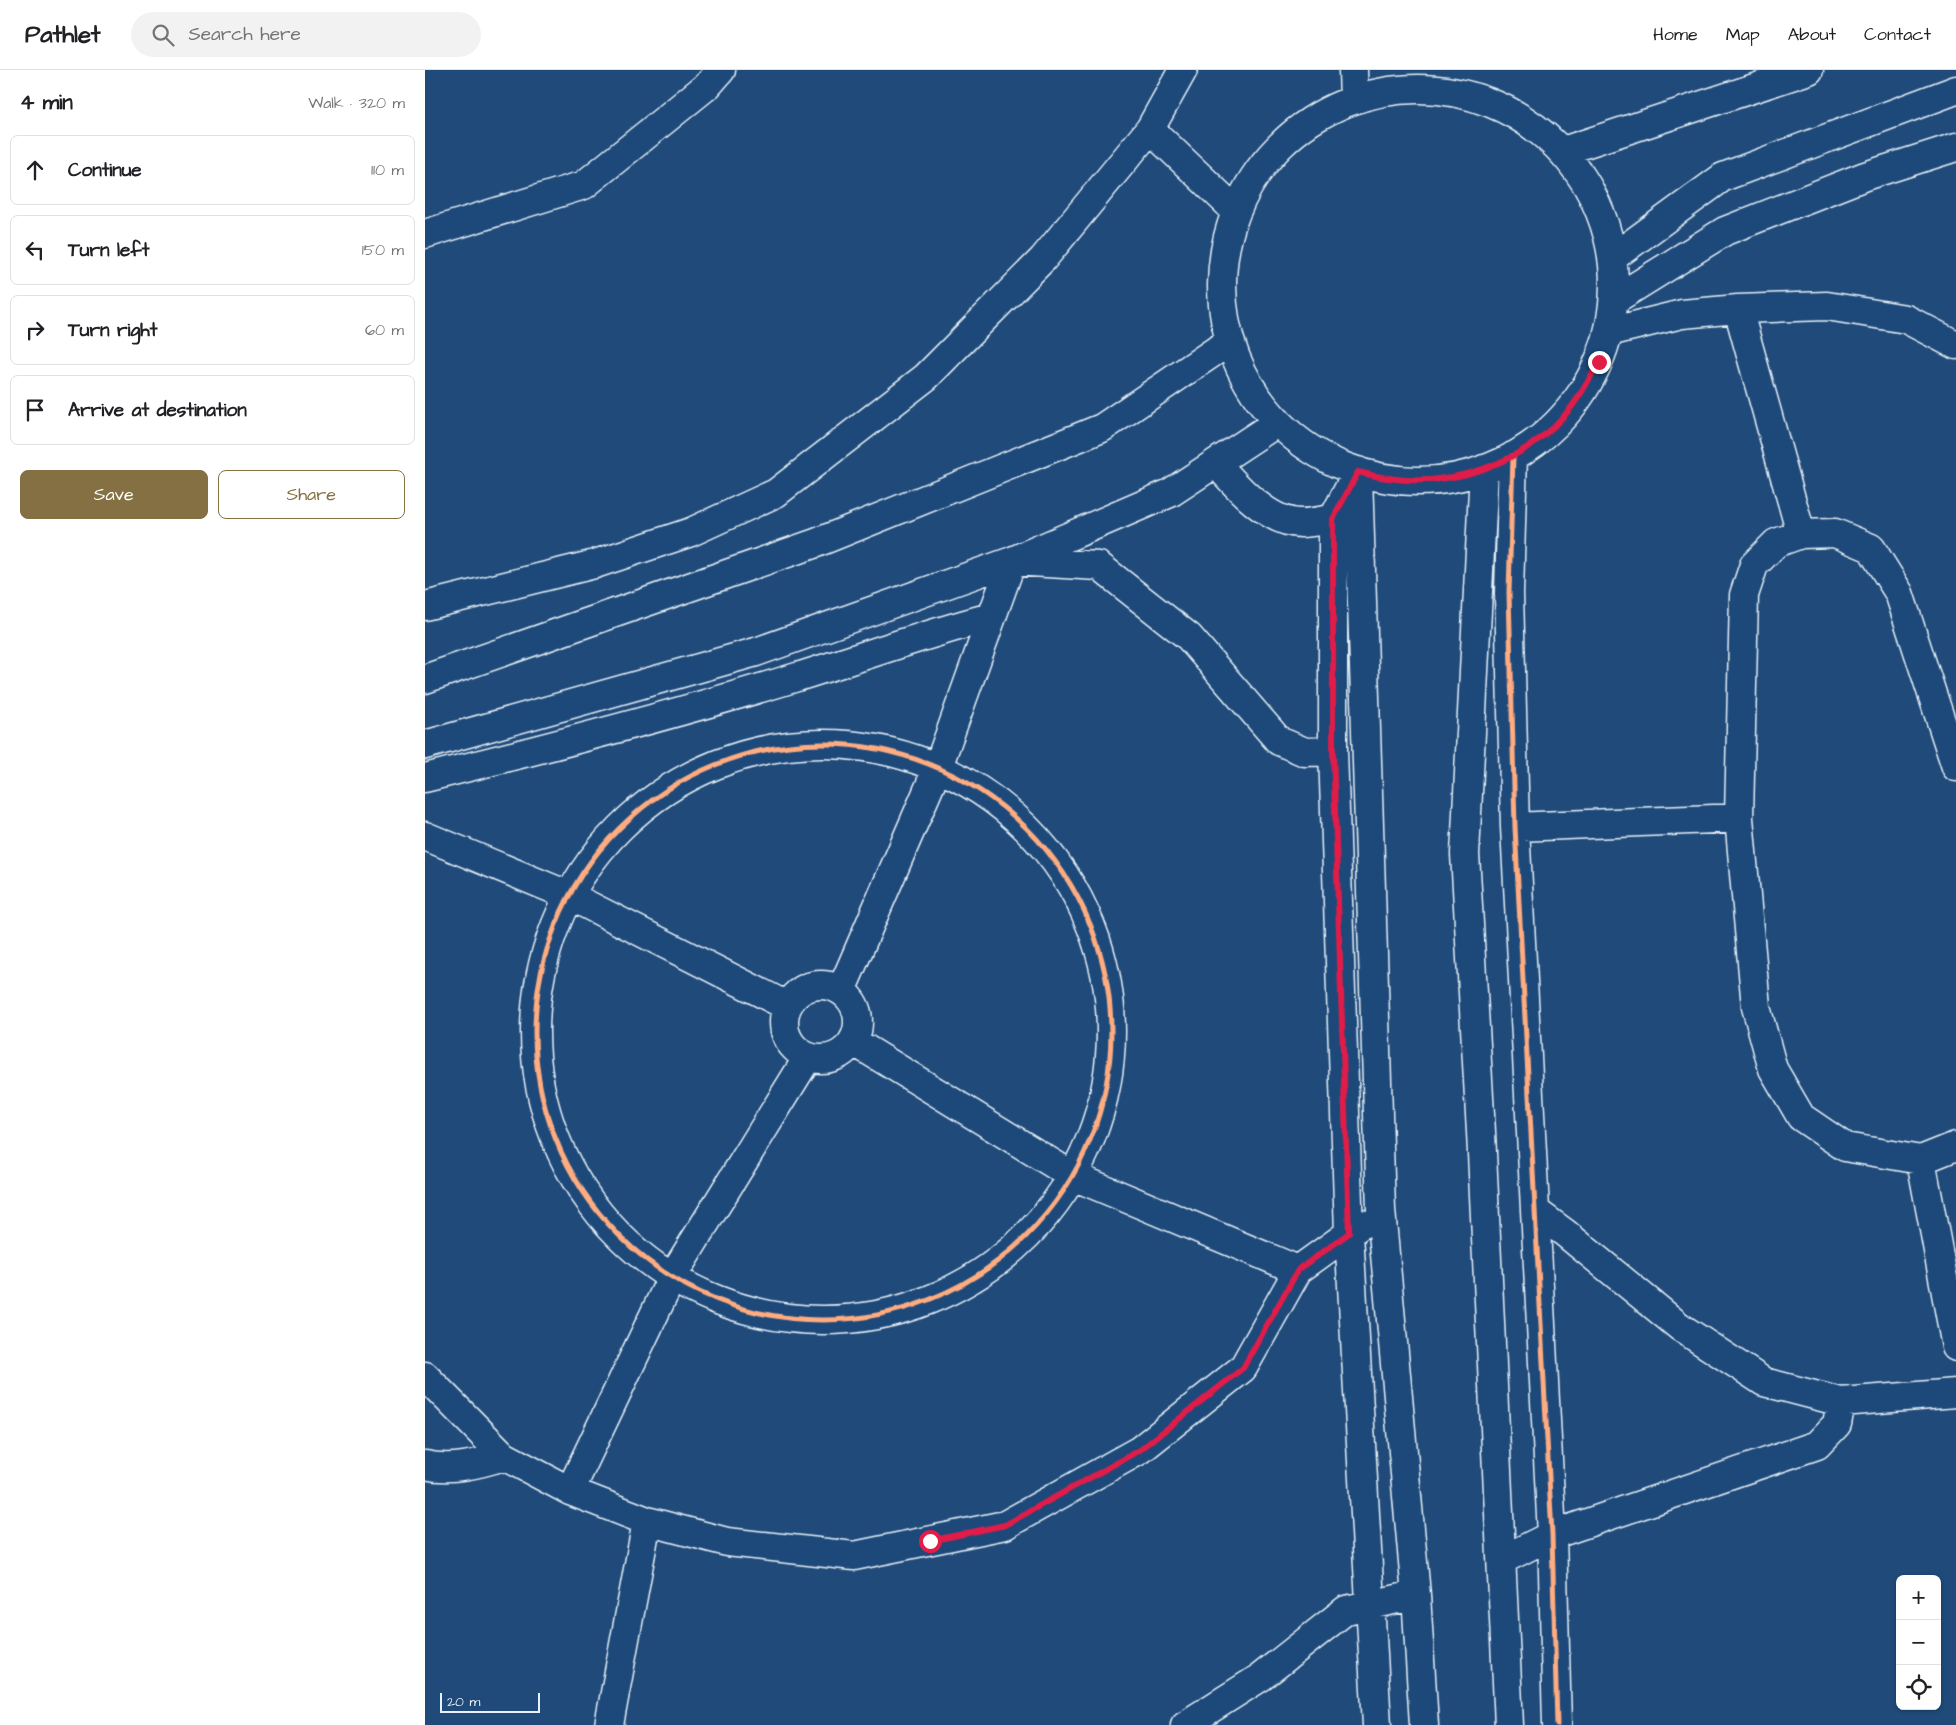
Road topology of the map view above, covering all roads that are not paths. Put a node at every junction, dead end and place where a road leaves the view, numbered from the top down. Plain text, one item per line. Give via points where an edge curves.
1 (721, 70) edge
2 (1183, 70) edge
3 (1353, 70) edge
4 (1809, 70) edge
5 (1472, 82) edge
6 (1956, 90) edge
7 (1353, 100) junction
8 (1150, 129) junction
9 (1956, 147) edge
10 (1563, 151) junction
11 (1236, 211) junction
12 (425, 234) edge
13 (1612, 258) junction
14 (1614, 300) junction
15 (1738, 309) junction
16 (1609, 332) junction
17 (1230, 341) junction
18 (1956, 344) edge
19 (1278, 422) junction
20 (1513, 456) junction
21 (1216, 463) junction
22 (1484, 469) junction
23 (1358, 472) junction
24 (1333, 519) junction
25 (1801, 534) junction
26 (1012, 561) junction
27 (425, 606) edge
28 (991, 617) junction
29 (425, 679) edge
30 (425, 745) edge
31 (1333, 751) junction
32 (938, 767) junction
33 (1956, 767) edge
34 (425, 778) edge
35 (1739, 818) junction
36 (1515, 827) junction
37 (425, 836) edge
38 (569, 896) junction
39 (841, 991) junction
40 (787, 1006) junction
41 (853, 1041) junction
42 (807, 1057) junction
43 (1956, 1146) edge
44 (1921, 1160) junction
45 (1073, 1176) junction
46 (1381, 1210) junction
47 (1535, 1211) junction
48 (1349, 1233) junction
49 (1298, 1270) junction
50 (672, 1277) junction
51 (1956, 1347) edge
52 (425, 1376) edge
53 (1956, 1393) edge
54 (1841, 1402) junction
55 (504, 1456) junction
56 (425, 1465) edge
57 (571, 1490) junction
58 (647, 1521) junction
59 (1552, 1535) junction
60 (1503, 1560) junction
61 (1416, 1595) junction
62 (1369, 1605) junction
63 (609, 1725) edge
64 (1185, 1725) edge
65 (1377, 1725) edge
66 (1425, 1725) edge
67 (1509, 1725) edge
68 (1557, 1725) edge

1 - 12 street via 708,85 584,185
2 - 8 street
3 - 7 street
4 - 10 street
5 - 7 street via 1386,92
5 - 10 street
6 - 13 street via 1723,177
7 - 11 street via 1323,113 1271,154
8 - 11 street
8 - 27 street via 1043,259 926,376 776,492 691,532 604,561
9 - 14 street via 1865,176 1725,231
10 - 13 street via 1583,177 1598,205 1609,236
11 - 17 street via 1222,275 1223,308
13 - 14 street
14 - 16 street
15 - 16 street via 1682,314
15 - 18 street via 1827,306 1906,319
15 - 25 street
16 - 20 street via 1599,362 1563,417
17 - 19 street via 1257,398
17 - 29 street via 1102,428 816,543
19 - 21 street
19 - 23 street via 1302,443
20 - 22 street
20 - 36 street via 1509,593
21 - 24 street via 1239,489 1271,515 1300,523
21 - 26 street via 1170,493
22 - 23 street via 1453,478 1421,480
22 - 60 street via 1465,854
23 - 24 street
23 - 46 street
24 - 31 street
25 - 33 street via 1835,533 1871,548 1899,593
25 - 35 street via 1776,543 1754,565 1744,595
26 - 28 street
26 - 30 street via 756,652
26 - 31 street via 1099,566 1189,637 1279,741 1305,752
28 - 32 street
28 - 34 street via 558,745
31 - 48 street
32 - 38 street via 869,748 834,745 798,745 729,761 696,774 637,814 599,852
32 - 39 street
32 - 45 street via 1002,805 1030,830 1075,890 1100,950 1110,996 1109,1070 1102,1107
35 - 36 street
35 - 44 street via 1756,1007 1773,1069 1801,1117 1845,1147
36 - 47 street
37 - 38 street
38 - 40 street
38 - 50 street via 550,941 536,1009 535,1048 540,1088 550,1126 586,1196 610,1227 639,1254
39 - 40 street via 828,986 814,986 803,990
39 - 41 street via 857,1014
40 - 42 street via 784,1030 796,1050
41 - 42 street via 833,1057
41 - 45 street
42 - 50 street
43 - 44 street
44 - 51 street
45 - 49 street
45 - 50 street via 1026,1236 997,1262 929,1299 893,1311 855,1318 779,1316 741,1308 705,1295
46 - 48 street
46 - 61 street
47 - 54 street via 1680,1327 1764,1382
47 - 59 street
48 - 49 street
48 - 62 street
49 - 58 street via 1243,1368 1140,1450 1005,1525 854,1556 727,1542
50 - 57 street
52 - 55 street
53 - 54 street
54 - 59 street via 1837,1424 1817,1445
55 - 56 street via 475,1465 440,1468
55 - 57 street
57 - 58 street
58 - 63 street
59 - 60 street
59 - 68 street
60 - 67 street
61 - 62 street
61 - 66 street
62 - 64 street via 1346,1610 1261,1677
62 - 65 street

